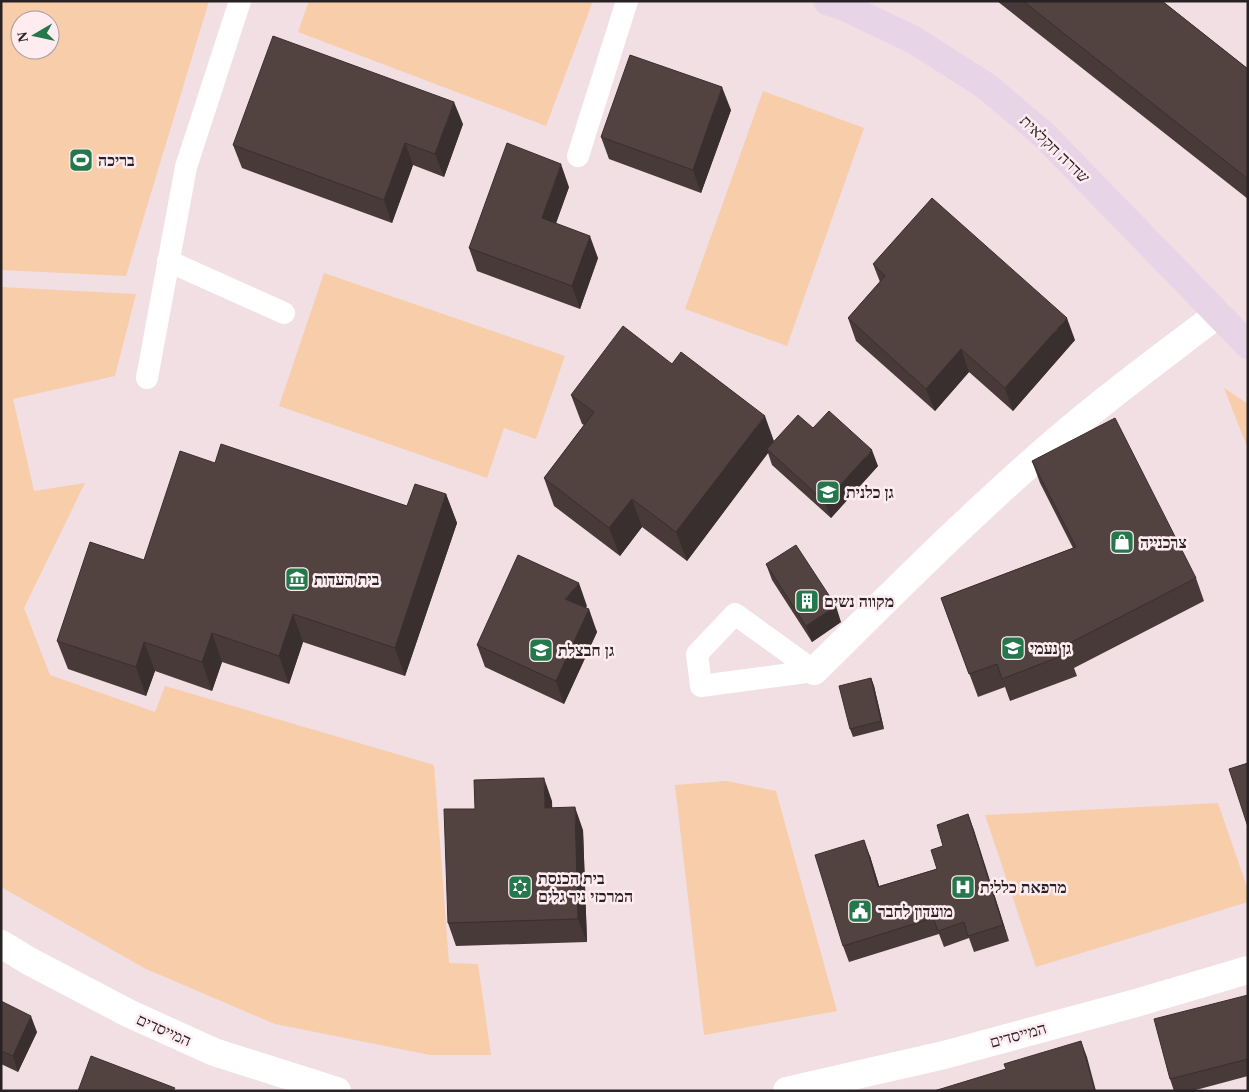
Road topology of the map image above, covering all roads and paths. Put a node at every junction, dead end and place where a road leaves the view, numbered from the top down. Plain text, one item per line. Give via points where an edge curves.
1 (240, 1) edge
2 (627, 1) edge
3 (827, 1) edge
4 (578, 156) dead end
5 (168, 261) junction
6 (284, 313) dead end
7 (1218, 314) junction
8 (1248, 345) edge
9 (147, 378) dead end
10 (814, 671) junction
11 (1, 944) edge
12 (1248, 970) edge
13 (337, 1091) edge
14 (786, 1091) edge

1 - 5 lane via 186,167
2 - 4 lane
3 - 7 street, שדרה חקלאית via 914,40 986,86 1044,135
5 - 6 lane
5 - 9 lane
7 - 8 street, שדרה חקלאית
7 - 10 street via 1020,472
10 - 10 lane via 735,614 697,654 701,686
11 - 13 street, המייסדים via 128,1014 214,1052
12 - 14 street, המייסדים via 1136,1004 944,1055

